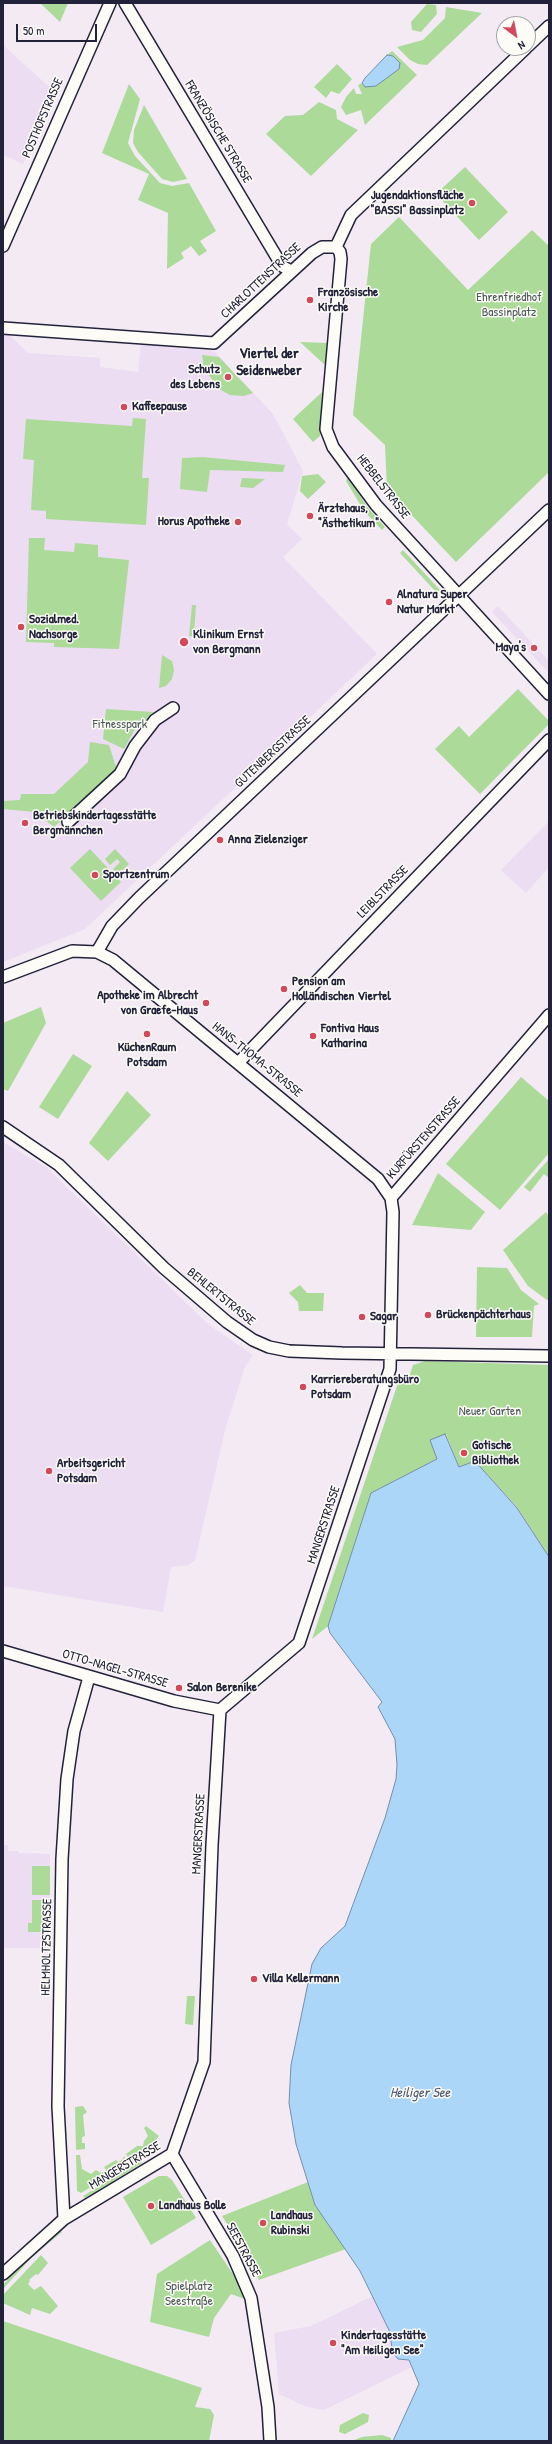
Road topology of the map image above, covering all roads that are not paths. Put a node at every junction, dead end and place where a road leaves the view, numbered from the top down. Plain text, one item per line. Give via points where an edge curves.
1 (110, 3) edge
2 (125, 3) edge
3 (549, 26) edge
4 (536, 38) edge
5 (518, 56) edge
6 (3, 246) edge
7 (336, 247) junction
8 (290, 271) junction
9 (3, 328) edge
10 (549, 510) edge
11 (460, 595) junction
12 (549, 694) edge
13 (173, 708) dead end
14 (549, 740) edge
15 (68, 822) dead end
16 (97, 952) junction
17 (3, 977) edge
18 (549, 1015) edge
19 (238, 1063) junction
20 (3, 1127) edge
21 (391, 1198) junction
22 (391, 1353) junction
23 (549, 1356) edge
24 (3, 1651) edge
25 (89, 1677) junction
26 (220, 1710) junction
27 (172, 2154) junction
28 (64, 2219) junction
29 (3, 2274) edge
30 (270, 2441) edge

1 - 6 street, POSTHOFSTRASSE
2 - 8 street, FRANZÖSISCHE STRASSE via 282,266
3 - 4 street
5 - 7 street via 351,215
7 - 8 street, CHARLOTTENSTRASSE via 322,247
7 - 11 street, HEBBELSTRASSE via 341,259 326,429 333,447 360,480 376,505
8 - 9 street, CHARLOTTENSTRASSE via 214,343
10 - 11 street, GUTENBERGSTRASSE
11 - 12 street, HEBBELSTRASSE
11 - 16 street, GUTENBERGSTRASSE via 139,898 112,926
13 - 15 street via 155,720 135,746 120,774
14 - 19 street, LEIBLSTRASSE
16 - 17 street via 72,951
16 - 19 street, HANS-THOMA-STRASSE via 113,960
18 - 21 street, KURFÜRSTENSTRASSE
19 - 21 street, HANS-THOMA-STRASSE via 378,1179
20 - 22 street, BEHLERTSTRASSE via 59,1165 164,1268 227,1322 254,1340 269,1347 289,1351
21 - 22 street, KURFÜRSTENSTRASSE
22 - 23 street, BEHLERTSTRASSE
22 - 26 street, MANGERSTRASSE via 390,1369 299,1644
24 - 25 street, OTTO-NAGEL-STRASSE
25 - 26 street, OTTO-NAGEL-STRASSE via 174,1701
25 - 28 street, HELMHOLTZSTRASSE via 74,1731 67,1779 62,1859 58,2106
26 - 27 street, MANGERSTRASSE via 204,2062
27 - 28 street, MANGERSTRASSE
27 - 30 street, SEESTRASSE via 233,2256 251,2298 268,2407
28 - 29 street, MANGERSTRASSE

